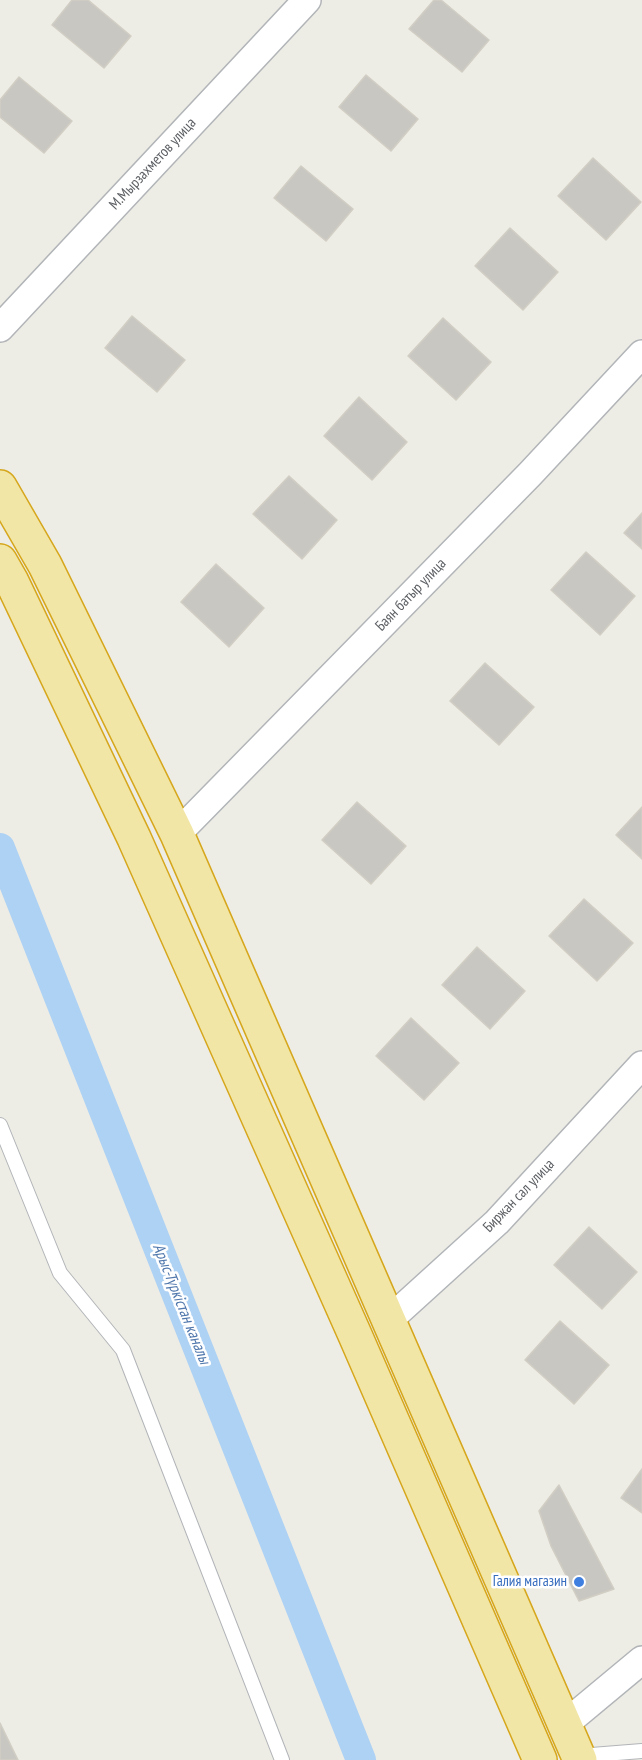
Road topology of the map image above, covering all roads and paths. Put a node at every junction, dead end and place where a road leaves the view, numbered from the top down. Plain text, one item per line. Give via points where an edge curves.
1 (307, 0) edge
2 (0, 328) edge
3 (642, 354) edge
4 (0, 487) edge
5 (0, 561) edge
6 (177, 834) junction
7 (642, 1065) edge
8 (0, 1125) edge
9 (389, 1320) junction
10 (642, 1660) edge
11 (565, 1724) junction
12 (642, 1751) edge
13 (579, 1758) edge
14 (282, 1760) edge
15 (540, 1760) edge

1 - 2 street, М.Мырзахметов улица
3 - 6 street, Баян батыр улица via 530,474
4 - 6 highway via 45,565
5 - 15 highway via 134,838
6 - 9 highway
7 - 9 street, Биржан сал улица via 496,1222
8 - 14 lane via 60,1274 123,1350
9 - 11 highway
10 - 11 street
11 - 13 highway
12 - 13 lane

